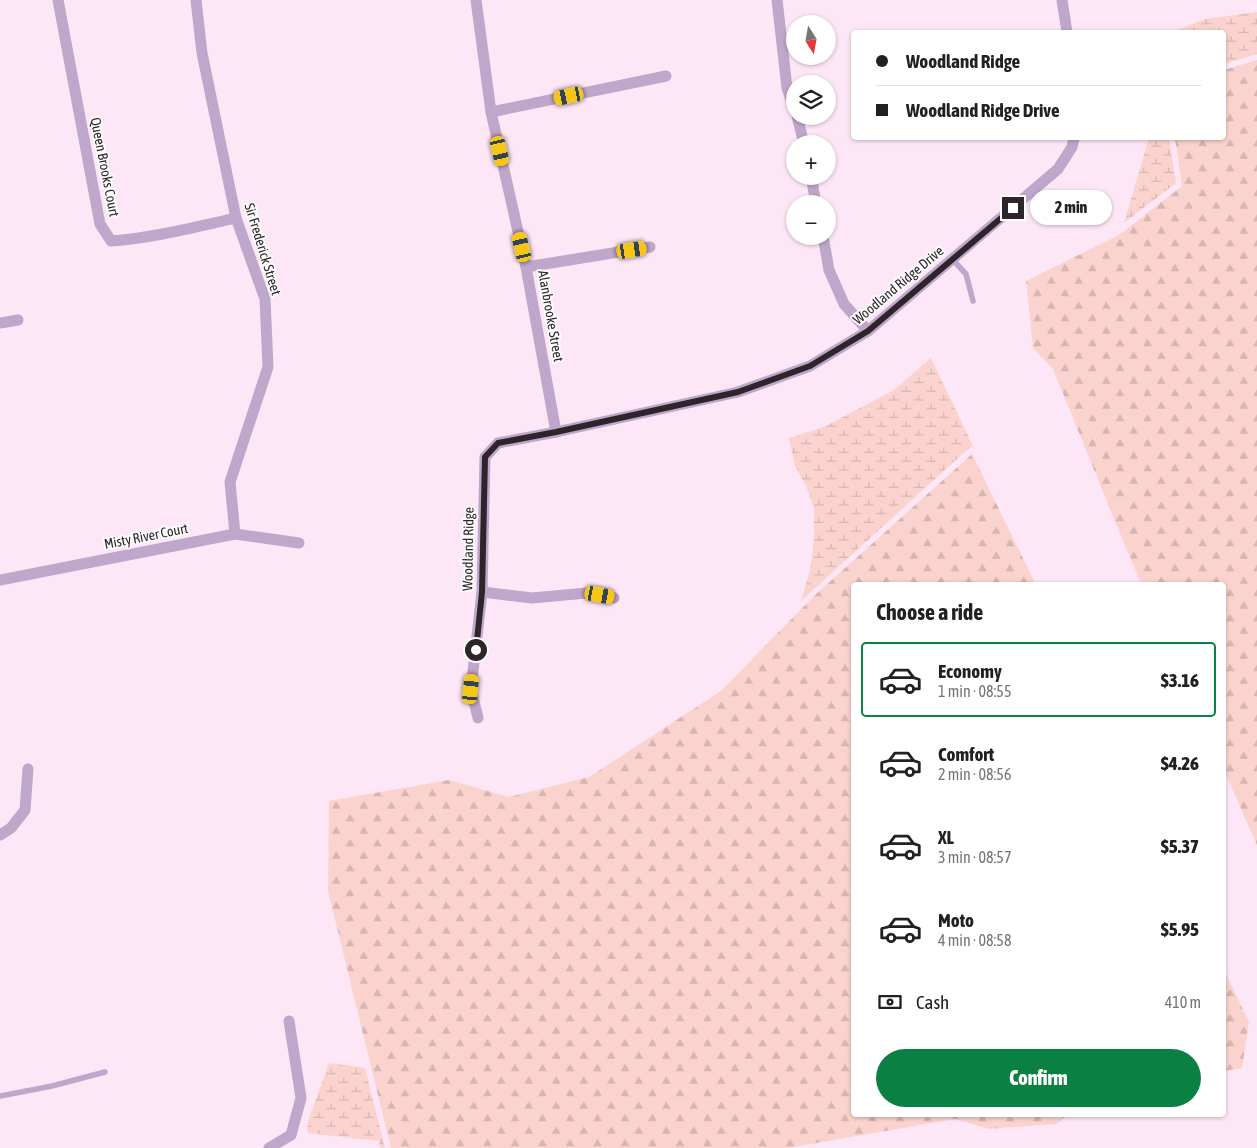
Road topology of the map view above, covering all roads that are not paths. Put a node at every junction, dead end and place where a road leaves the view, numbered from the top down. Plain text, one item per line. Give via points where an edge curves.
1 (58, 0) edge
2 (196, 0) edge
3 (476, 0) edge
4 (777, 0) edge
5 (1062, 0) edge
6 (1067, 30) edge
7 (666, 76) dead end
8 (786, 79) edge
9 (491, 112) junction
10 (1074, 140) edge
11 (236, 218) junction
12 (825, 245) edge
13 (650, 247) dead end
14 (952, 259) junction
15 (526, 267) junction
16 (973, 301) dead end
17 (18, 320) dead end
18 (0, 323) edge
19 (868, 331) junction
20 (556, 432) junction
21 (235, 534) junction
22 (299, 543) dead end
23 (0, 580) edge
24 (482, 592) junction
25 (614, 598) dead end
26 (478, 718) dead end
27 (28, 770) dead end
28 (0, 835) edge
29 (289, 1021) dead end
30 (104, 1072) dead end
31 (0, 1096) edge
32 (269, 1148) edge

1 - 11 street, Queen Brooks Court via 100,224 111,241
2 - 11 street, Sir Frederick Street via 202,53
3 - 9 street, Alanbrooke Street
4 - 8 street
5 - 6 street
7 - 9 street
9 - 15 street, Alanbrooke Street
10 - 14 street, Woodland Ridge Drive via 1058,169
11 - 21 street, Sir Frederick Street via 265,299 268,367 230,482
12 - 19 street via 830,270 844,304
13 - 15 street
14 - 16 lane via 966,274
14 - 19 street, Woodland Ridge Drive
15 - 20 street, Alanbrooke Street
17 - 18 street
19 - 20 street, Woodland Ridge Drive via 810,366 738,392
20 - 24 street, Woodland Ridge via 498,443 485,457
21 - 22 street, Misty River Court
21 - 23 street, Misty River Court
24 - 25 street via 532,598 587,593
24 - 26 street, Woodland Ridge via 471,689
27 - 28 street via 25,810 11,828
29 - 32 street via 301,1098 290,1135
30 - 31 lane

